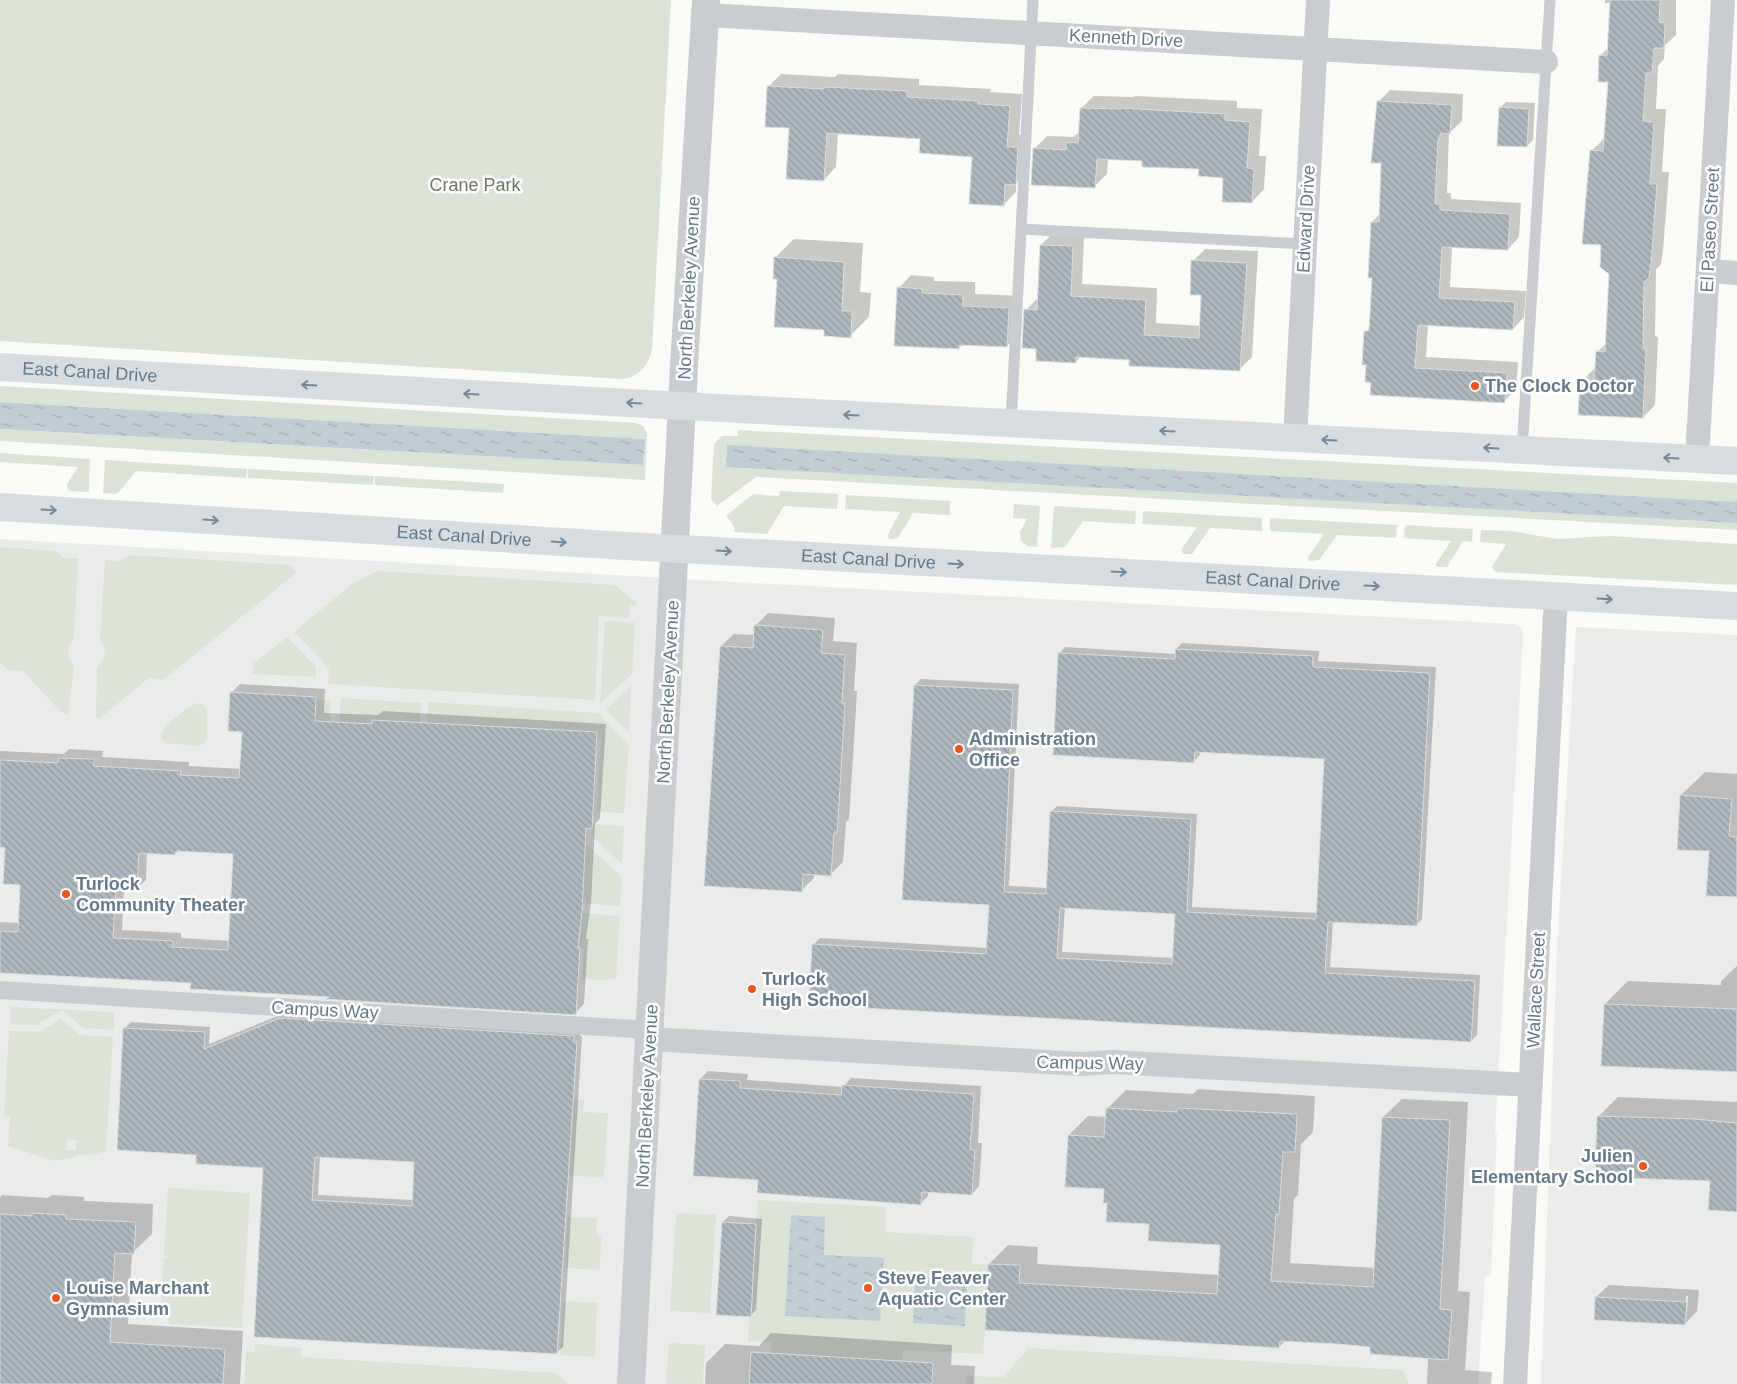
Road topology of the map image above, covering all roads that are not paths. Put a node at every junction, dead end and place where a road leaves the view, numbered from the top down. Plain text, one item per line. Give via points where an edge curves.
1 (1033, 0) edge
2 (1318, 0) edge
3 (1550, 0) edge
4 (1723, 0) edge
5 (705, 7) edge
6 (1031, 33) junction
7 (1315, 49) junction
8 (1546, 62) junction
9 (1021, 229) junction
10 (1305, 244) junction
11 (1708, 271) junction
12 (1737, 273) edge
13 (0, 367) edge
14 (682, 406) junction
15 (1011, 423) junction
16 (1295, 438) junction
17 (1522, 450) junction
18 (1698, 459) junction
19 (1737, 461) edge
20 (0, 508) edge
21 (676, 549) junction
22 (1556, 596) junction
23 (1737, 606) edge
24 (0, 990) edge
25 (650, 1034) junction
26 (1531, 1085) junction
27 (631, 1384) edge
28 (1515, 1384) edge

1 - 6 lane
2 - 7 street, Edward Drive
3 - 8 lane
4 - 11 street, El Paseo Street
5 - 6 street, Kenneth Drive
5 - 14 street, North Berkeley Avenue
6 - 7 street, Kenneth Drive
6 - 9 lane
7 - 8 street, Kenneth Drive
7 - 10 street, Edward Drive
8 - 17 lane
9 - 10 lane
9 - 15 lane
10 - 16 street, Edward Drive
11 - 12 street
11 - 18 street, El Paseo Street
14 -> 13 main road, East Canal Drive
15 -> 14 main road, East Canal Drive
14 - 21 street, North Berkeley Avenue
16 -> 15 main road, East Canal Drive
17 -> 16 main road, East Canal Drive
18 -> 17 main road, East Canal Drive
18 - 19 main road, East Canal Drive
20 -> 21 main road, East Canal Drive
21 -> 22 main road, East Canal Drive
21 - 25 street, North Berkeley Avenue
22 -> 23 main road, East Canal Drive
22 - 26 street, Wallace Street
24 - 25 street, Campus Way
25 - 26 street, Campus Way via 1081,1064 1112,1062
25 - 27 street, North Berkeley Avenue
26 - 28 street, Wallace Street

